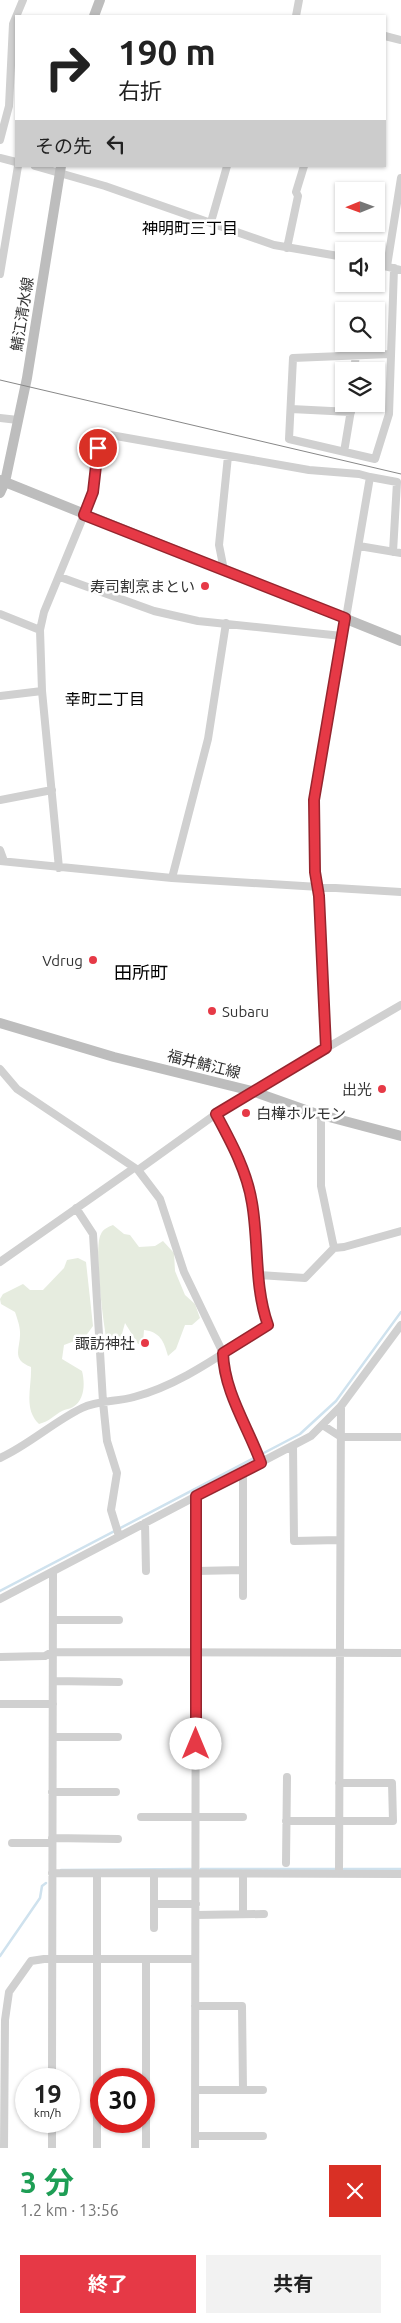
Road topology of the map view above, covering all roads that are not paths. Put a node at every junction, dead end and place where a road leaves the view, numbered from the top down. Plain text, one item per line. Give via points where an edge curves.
1 (23, 0) edge
2 (100, 0) edge
3 (299, 0) edge
4 (17, 15) edge
5 (94, 15) edge
6 (296, 15) edge
7 (15, 19) edge
8 (386, 36) edge
9 (401, 40) edge
10 (0, 140) edge
11 (0, 158) edge
12 (15, 162) edge
13 (18, 167) edge
14 (43, 167) edge
15 (227, 167) edge
16 (304, 167) edge
17 (60, 169) edge
18 (401, 178) edge
19 (211, 222) junction
20 (287, 248) junction
21 (335, 256) edge
22 (394, 268) edge
23 (0, 274) edge
24 (356, 354) junction
25 (390, 354) junction
26 (355, 362) edge
27 (291, 409) junction
28 (335, 411) edge
29 (352, 412) edge
30 (0, 418) edge
31 (18, 420) junction
32 (344, 452) junction
33 (228, 456) junction
34 (370, 477) junction
35 (2, 481) edge
36 (0, 494) edge
37 (84, 515) junction
38 (359, 546) junction
39 (397, 552) edge
40 (224, 570) junction
41 (60, 577) junction
42 (0, 614) edge
43 (345, 618) junction
44 (226, 623) junction
45 (40, 630) junction
46 (342, 636) junction
47 (401, 641) edge
48 (42, 691) junction
49 (0, 696) edge
50 (52, 790) junction
51 (0, 800) edge
52 (0, 850) edge
53 (2, 861) edge
54 (59, 868) junction
55 (172, 878) junction
56 (318, 886) junction
57 (401, 892) edge
58 (401, 1005) edge
59 (0, 1023) edge
60 (326, 1048) junction
61 (0, 1069) edge
62 (252, 1091) junction
63 (216, 1114) junction
64 (321, 1114) junction
65 (401, 1136) edge
66 (136, 1169) junction
67 (76, 1208) junction
68 (401, 1231) edge
69 (334, 1248) junction
70 (0, 1262) edge
71 (259, 1275) junction
72 (401, 1325) edge
73 (223, 1353) junction
74 (103, 1402) junction
75 (341, 1406) junction
76 (324, 1426) junction
77 (342, 1437) junction
78 (401, 1437) edge
79 (293, 1446) junction
80 (0, 1458) edge
81 (259, 1458) junction
82 (243, 1472) junction
83 (196, 1496) junction
84 (146, 1523) junction
85 (118, 1532) junction
86 (339, 1540) junction
87 (243, 1570) junction
88 (146, 1571) dead end
89 (196, 1571) junction
90 (52, 1572) junction
91 (243, 1596) dead end
92 (0, 1599) edge
93 (52, 1620) junction
94 (120, 1620) dead end
95 (52, 1652) junction
96 (196, 1652) junction
97 (401, 1652) edge
98 (340, 1653) junction
99 (0, 1657) edge
100 (52, 1682) junction
101 (119, 1682) dead end
102 (0, 1704) edge
103 (53, 1704) junction
104 (52, 1737) junction
105 (118, 1737) dead end
106 (287, 1777) dead end
107 (340, 1783) junction
108 (52, 1792) junction
109 (116, 1792) dead end
110 (141, 1817) dead end
111 (196, 1817) junction
112 (243, 1817) dead end
113 (286, 1821) junction
114 (339, 1821) junction
115 (118, 1839) dead end
116 (52, 1841) junction
117 (12, 1843) dead end
118 (286, 1863) dead end
119 (52, 1873) junction
120 (98, 1874) junction
121 (154, 1874) junction
122 (196, 1874) junction
123 (243, 1874) junction
124 (340, 1874) junction
125 (401, 1874) edge
126 (154, 1904) junction
127 (196, 1904) junction
128 (243, 1914) junction
129 (264, 1914) dead end
130 (196, 1915) junction
131 (154, 1928) dead end
132 (52, 1959) junction
133 (99, 1959) junction
134 (146, 1959) junction
135 (196, 1959) junction
136 (196, 2006) junction
137 (52, 2068) edge
138 (195, 2090) junction
139 (242, 2090) junction
140 (263, 2090) dead end
141 (52, 2133) edge
142 (195, 2136) junction
143 (262, 2136) dead end
144 (4, 2148) edge
145 (52, 2148) edge
146 (98, 2148) edge
147 (146, 2148) edge
148 (195, 2148) edge

1 - 4 street
2 - 5 main road
3 - 6 street
7 - 10 street via 9,106
8 - 9 street
11 - 12 street
13 - 23 street
14 - 17 street
15 - 19 street
16 - 20 street
17 - 19 street
17 - 31 main road, 鯖江清水線
18 - 22 street
19 - 20 street
20 - 21 street
22 - 25 street
24 - 25 street
24 - 26 street
24 - 27 street via 293,358
25 - 32 street via 389,414 375,459
27 - 28 street
27 - 32 street via 289,439
29 - 32 street
30 - 31 street
31 - 35 main road, 鯖江清水線
33 - 34 street
33 - 37 street via 100,433 93,492
33 - 40 street via 219,545
34 - 38 street
34 - 39 street via 397,482
35 - 36 main road, 鯖江清水線
35 - 37 main road
37 - 40 main road
37 - 41 street
38 - 39 street
38 - 43 street
40 - 43 main road
41 - 44 street via 154,611 198,621
41 - 45 street via 44,612
42 - 45 street
43 - 46 street
43 - 47 main road
44 - 46 street
44 - 55 street via 208,739
45 - 48 street
46 - 56 street via 314,800
48 - 49 street
48 - 50 street
50 - 51 street
50 - 54 street
52 - 53 street
53 - 54 street
54 - 55 street
55 - 56 street
56 - 57 street
56 - 60 street
58 - 60 street
59 - 62 main road, 福井鯖江線 via 114,1057
60 - 62 street
61 - 66 street via 16,1090
62 - 63 street
62 - 64 main road, 福井鯖江線
63 - 66 street
63 - 71 street via 237,1152 248,1187
64 - 65 main road, 福井鯖江線
64 - 69 street via 321,1186
66 - 67 street
66 - 73 street via 160,1199 184,1272
67 - 70 street
67 - 74 street via 93,1234
68 - 69 street
69 - 71 street via 304,1278
71 - 73 street via 261,1304 268,1325
72 - 75 street
73 - 74 street via 176,1381 134,1397
73 - 81 street via 232,1393
74 - 80 street via 83,1407
74 - 85 street via 107,1441 117,1473 111,1510
75 - 76 street
75 - 77 street
76 - 77 street
76 - 79 street
77 - 78 street
77 - 86 street
79 - 81 street
79 - 86 street via 294,1541
81 - 82 street
82 - 83 street
82 - 87 street
83 - 84 street
83 - 89 street
84 - 85 street
84 - 88 street
85 - 90 street
86 - 98 street
87 - 89 street
87 - 91 street
89 - 96 street
90 - 92 street
90 - 93 street
93 - 94 street
93 - 95 street
95 - 96 street
95 - 99 street via 45,1656
95 - 100 street
96 - 98 street
96 - 111 street
97 - 98 street
98 - 107 street
100 - 101 street
100 - 103 street
102 - 103 street
103 - 104 street
104 - 105 street
104 - 108 street
106 - 113 street
107 - 114 street
107 - 114 street via 392,1783 393,1821
108 - 109 street
108 - 116 street
110 - 111 street
111 - 112 street
111 - 122 street
113 - 114 street
113 - 118 street
114 - 124 street
115 - 116 street
116 - 117 street
116 - 119 street
119 - 120 street
119 - 132 street
120 - 121 street
120 - 133 street
121 - 122 street
121 - 126 street
122 - 123 street
122 - 127 street
123 - 124 street
123 - 128 street
124 - 125 street
126 - 127 street
126 - 131 street
127 - 130 street
128 - 129 street
128 - 130 street
130 - 135 street
132 - 133 street
132 - 137 street
132 - 144 street via 31,1961 9,1992 5,2020
133 - 134 street
133 - 146 street
134 - 135 street
134 - 147 street
135 - 136 street
136 - 138 street
136 - 139 street via 242,2006
138 - 139 street
138 - 142 street
139 - 140 street
141 - 145 street
142 - 143 street
142 - 148 street

